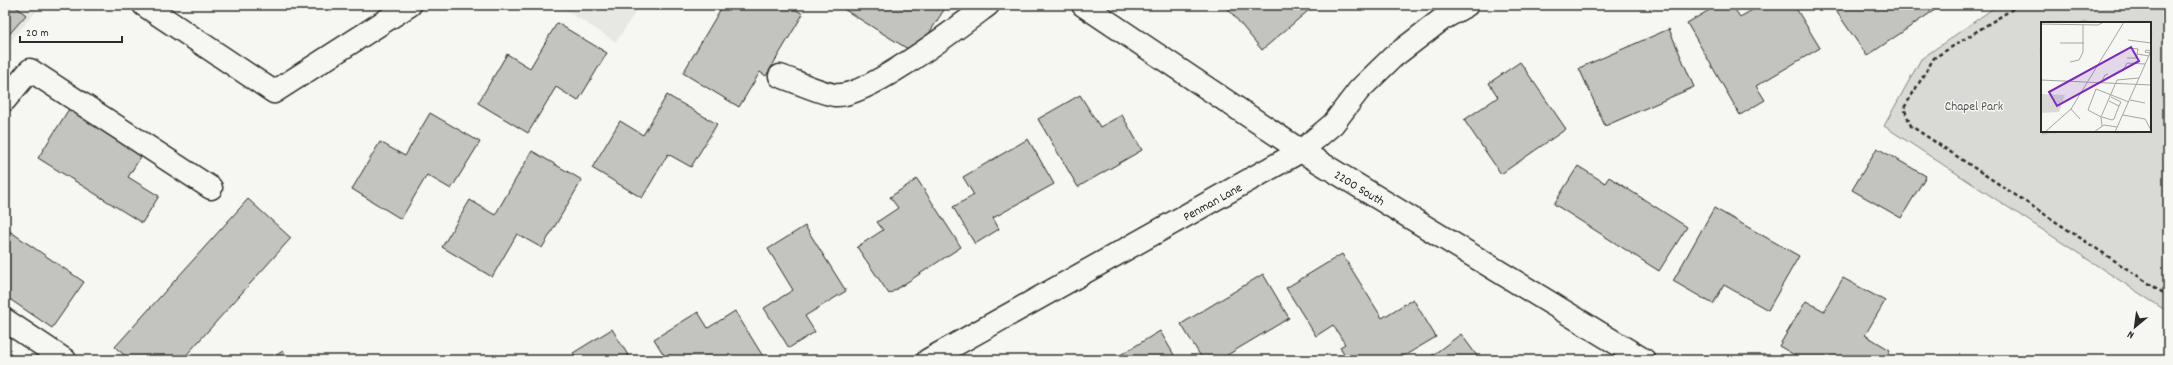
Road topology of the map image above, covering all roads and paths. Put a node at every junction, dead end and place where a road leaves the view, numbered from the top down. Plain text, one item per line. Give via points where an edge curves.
1 (144, 5) edge
2 (410, 5) edge
3 (988, 5) edge
4 (1083, 5) edge
5 (1467, 5) edge
6 (2018, 5) edge
7 (780, 76) dead end
8 (5, 100) edge
9 (1301, 151) junction
10 (211, 188) dead end
11 (2168, 300) edge
12 (5, 320) edge
13 (65, 360) edge
14 (928, 360) edge
15 (1644, 360) edge

1 - 2 street via 274,92
3 - 7 street via 939,43 860,90 835,95
4 - 9 street, 2200 South
5 - 9 street, Penman Lane via 1441,20 1393,57 1359,90 1333,124
6 - 11 path via 1934,58 1904,108 1911,126 2165,294
8 - 10 street via 30,70
9 - 14 street, Penman Lane
9 - 15 street, 2200 South
12 - 13 street

